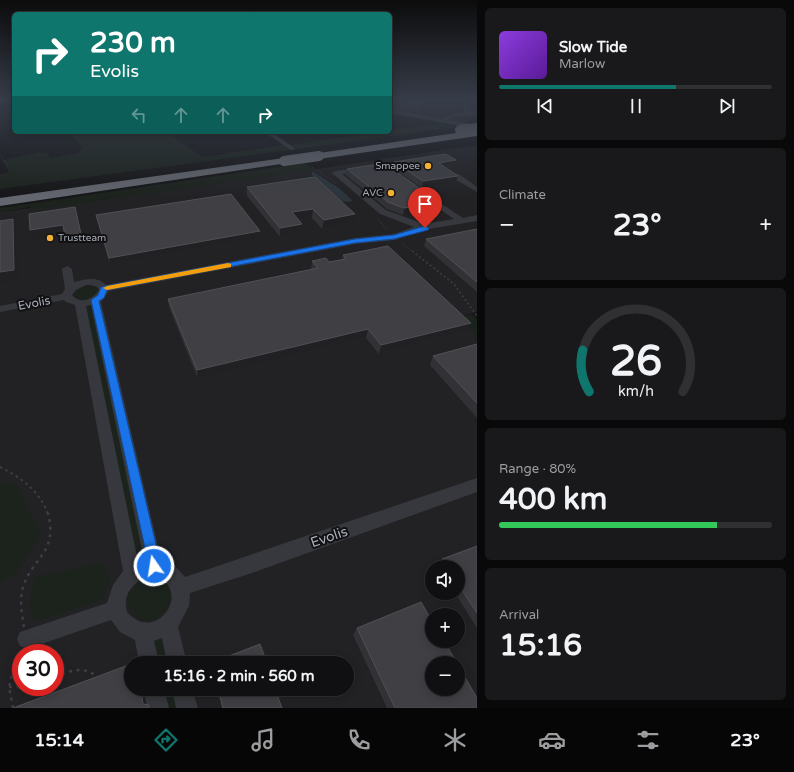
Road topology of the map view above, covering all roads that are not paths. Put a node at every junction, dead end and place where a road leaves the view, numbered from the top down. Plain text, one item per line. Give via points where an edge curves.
1 (448, 132) edge
2 (470, 132) edge
3 (270, 134) edge
4 (293, 149) dead end
5 (316, 154) junction
6 (282, 158) junction
7 (370, 168) edge
8 (456, 176) edge
9 (477, 190) edge
10 (420, 191) edge
11 (0, 195) edge
12 (0, 202) edge
13 (477, 218) edge
14 (462, 221) junction
15 (423, 228) junction
16 (67, 269) dead end
17 (103, 289) junction
18 (68, 292) junction
19 (95, 300) junction
20 (80, 303) junction
21 (0, 309) edge
22 (477, 485) edge
23 (154, 566) junction
24 (132, 574) junction
25 (181, 587) junction
26 (118, 609) junction
27 (168, 624) junction
28 (143, 632) junction
29 (27, 639) road end
30 (148, 656) edge
31 (175, 656) edge
32 (155, 696) edge
33 (184, 696) edge
34 (158, 708) edge
35 (187, 708) edge

1 - 5 highway, bridge
2 - 5 highway
3 - 4 street
5 - 6 highway, bridge
6 - 11 highway
6 - 12 highway
7 - 15 street via 336,173 383,212
8 - 9 street
10 - 14 street
13 - 14 street
14 - 15 street
15 - 17 street via 394,237 355,241
16 - 18 street
17 - 18 street, Evolis via 99,284 91,282 81,283
17 - 19 street via 101,296
18 - 20 street via 70,300
18 - 21 street, Evolis
19 - 20 street
19 - 23 street
20 - 24 street
22 - 25 street, Evolis
23 - 24 street
23 - 25 street via 171,572
24 - 26 street via 120,590 117,599
25 - 27 street via 181,603
26 - 28 street via 120,618 126,625
26 - 29 street
27 - 28 street via 160,629
27 - 31 street
28 - 30 street
32 - 34 street
33 - 35 street

